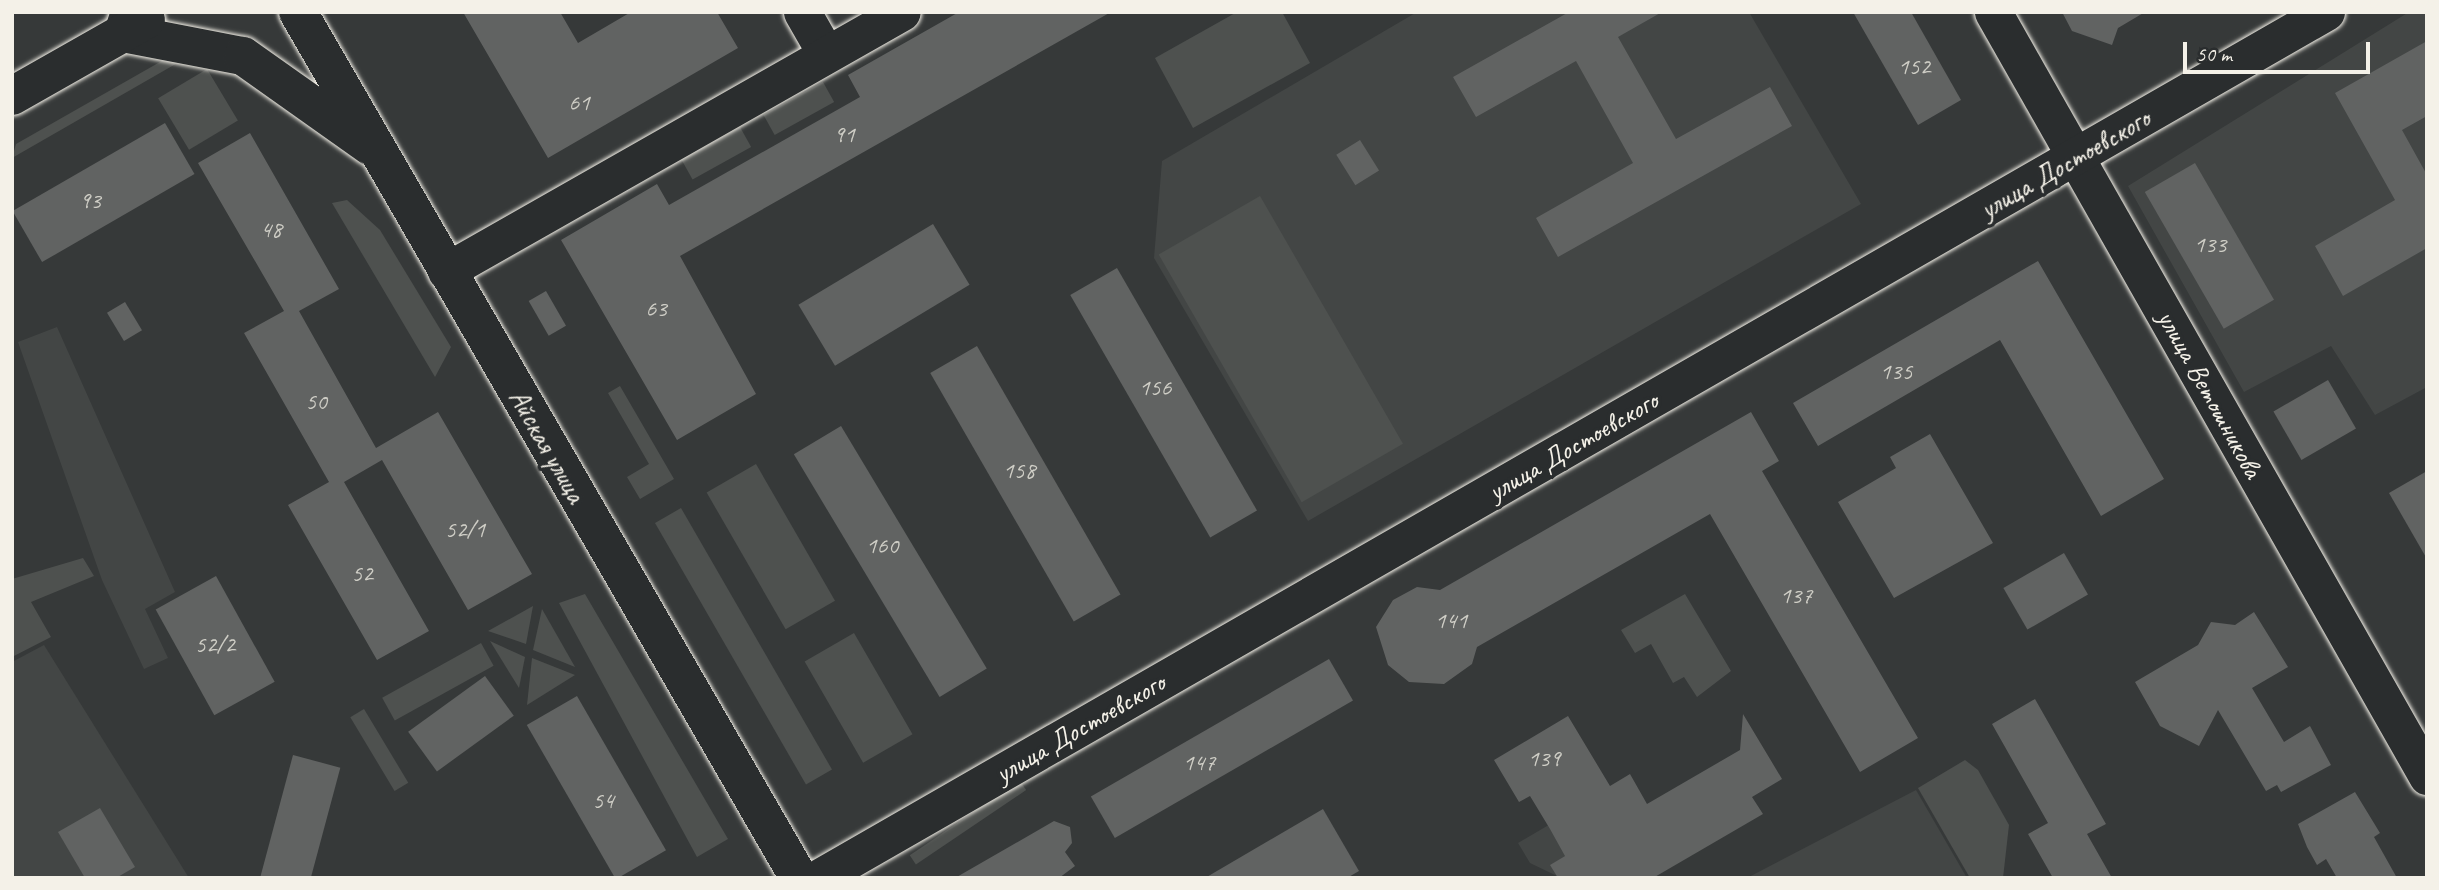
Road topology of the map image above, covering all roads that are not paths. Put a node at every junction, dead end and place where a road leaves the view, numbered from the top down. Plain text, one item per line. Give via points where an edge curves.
1 (160, 12) edge
2 (298, 12) edge
3 (802, 12) edge
4 (902, 12) edge
5 (1993, 12) edge
6 (2326, 12) edge
7 (127, 23) edge
8 (826, 54) junction
9 (12, 96) edge
10 (2077, 158) junction
11 (388, 160) junction
12 (446, 271) junction
13 (2427, 776) edge
14 (799, 878) edge
15 (818, 878) edge

1 - 7 main road
2 - 11 main road, Айская улица
3 - 8 street
4 - 8 street
5 - 10 street, улица Ветошникова
6 - 10 street, улица Достоевского
7 - 9 main road
7 - 11 main road via 243,56
8 - 12 street
10 - 13 street, улица Ветошникова
10 - 15 street, улица Достоевского
11 - 12 main road, Айская улица
12 - 14 main road, Айская улица

